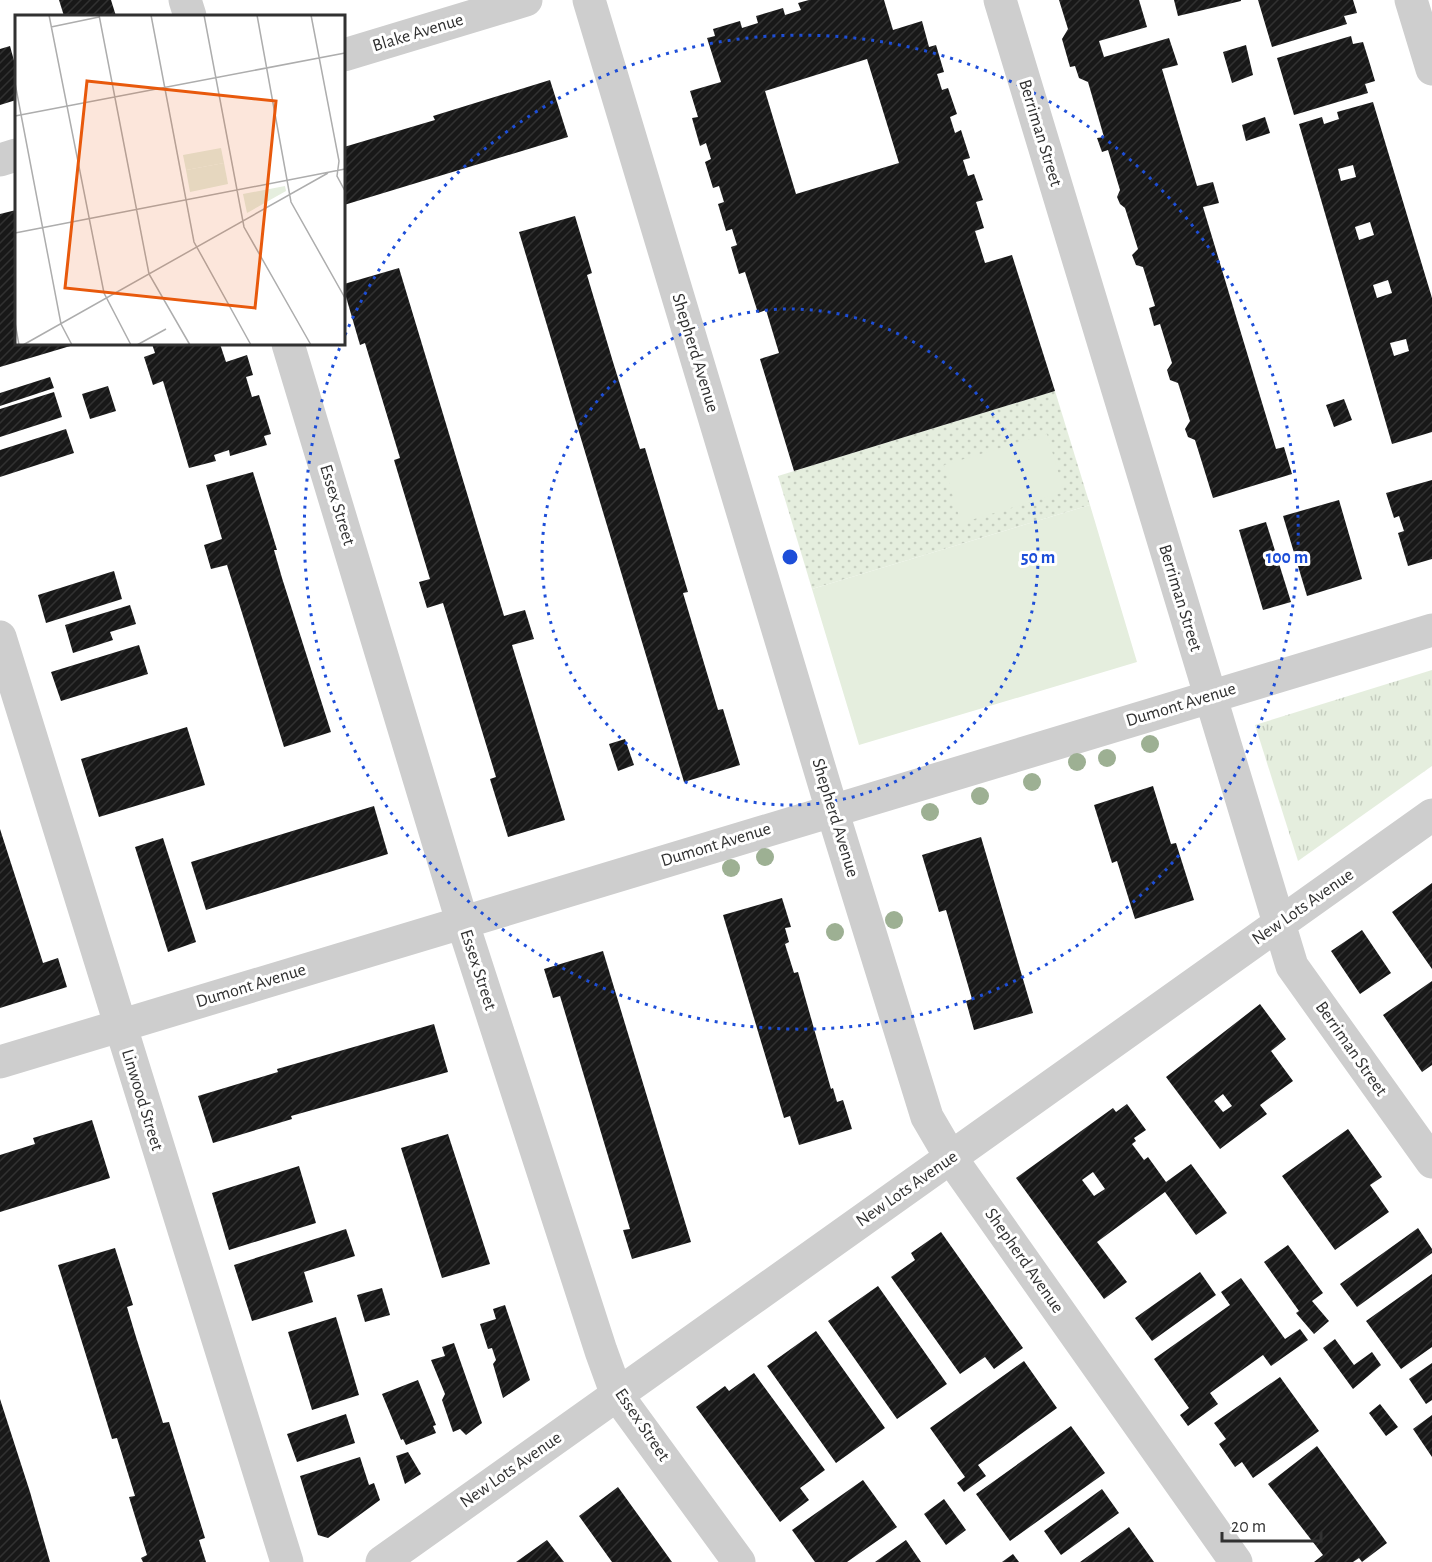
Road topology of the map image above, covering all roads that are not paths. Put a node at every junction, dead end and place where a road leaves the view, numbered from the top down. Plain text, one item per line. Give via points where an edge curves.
1 (185, 0) edge
2 (526, 0) edge
3 (589, 0) edge
4 (1000, 0) edge
5 (1411, 0) edge
6 (190, 15) edge
7 (345, 55) edge
8 (1432, 69) edge
9 (15, 155) edge
10 (0, 160) edge
11 (288, 345) edge
12 (1432, 630) edge
13 (0, 638) edge
14 (1209, 697) junction
15 (832, 810) junction
16 (1432, 815) edge
17 (462, 921) junction
18 (1280, 923) junction
19 (119, 1026) junction
20 (0, 1062) edge
21 (951, 1158) junction
22 (1432, 1162) edge
23 (617, 1395) junction
24 (287, 1562) edge
25 (382, 1562) edge
26 (739, 1562) edge
27 (1236, 1562) edge

1 - 6 street
2 - 7 street, Blake Avenue
3 - 15 street, Shepherd Avenue
4 - 14 street, Berriman Street
5 - 8 street
9 - 10 street
11 - 17 street, Essex Street
12 - 14 street, Dumont Avenue
13 - 19 street, Linwood Street
14 - 15 street, Dumont Avenue
14 - 18 street, Berriman Street
15 - 17 street, Dumont Avenue
15 - 21 street, Shepherd Avenue via 924,1108
16 - 18 street, New Lots Avenue
17 - 19 street, Dumont Avenue
17 - 23 street, Essex Street
18 - 21 street, New Lots Avenue
18 - 22 street, Berriman Street via 1293,966
19 - 20 street, Dumont Avenue
19 - 24 street, Linwood Street
21 - 23 street, New Lots Avenue
21 - 27 street, Shepherd Avenue
23 - 25 street, New Lots Avenue
23 - 26 street, Essex Street

